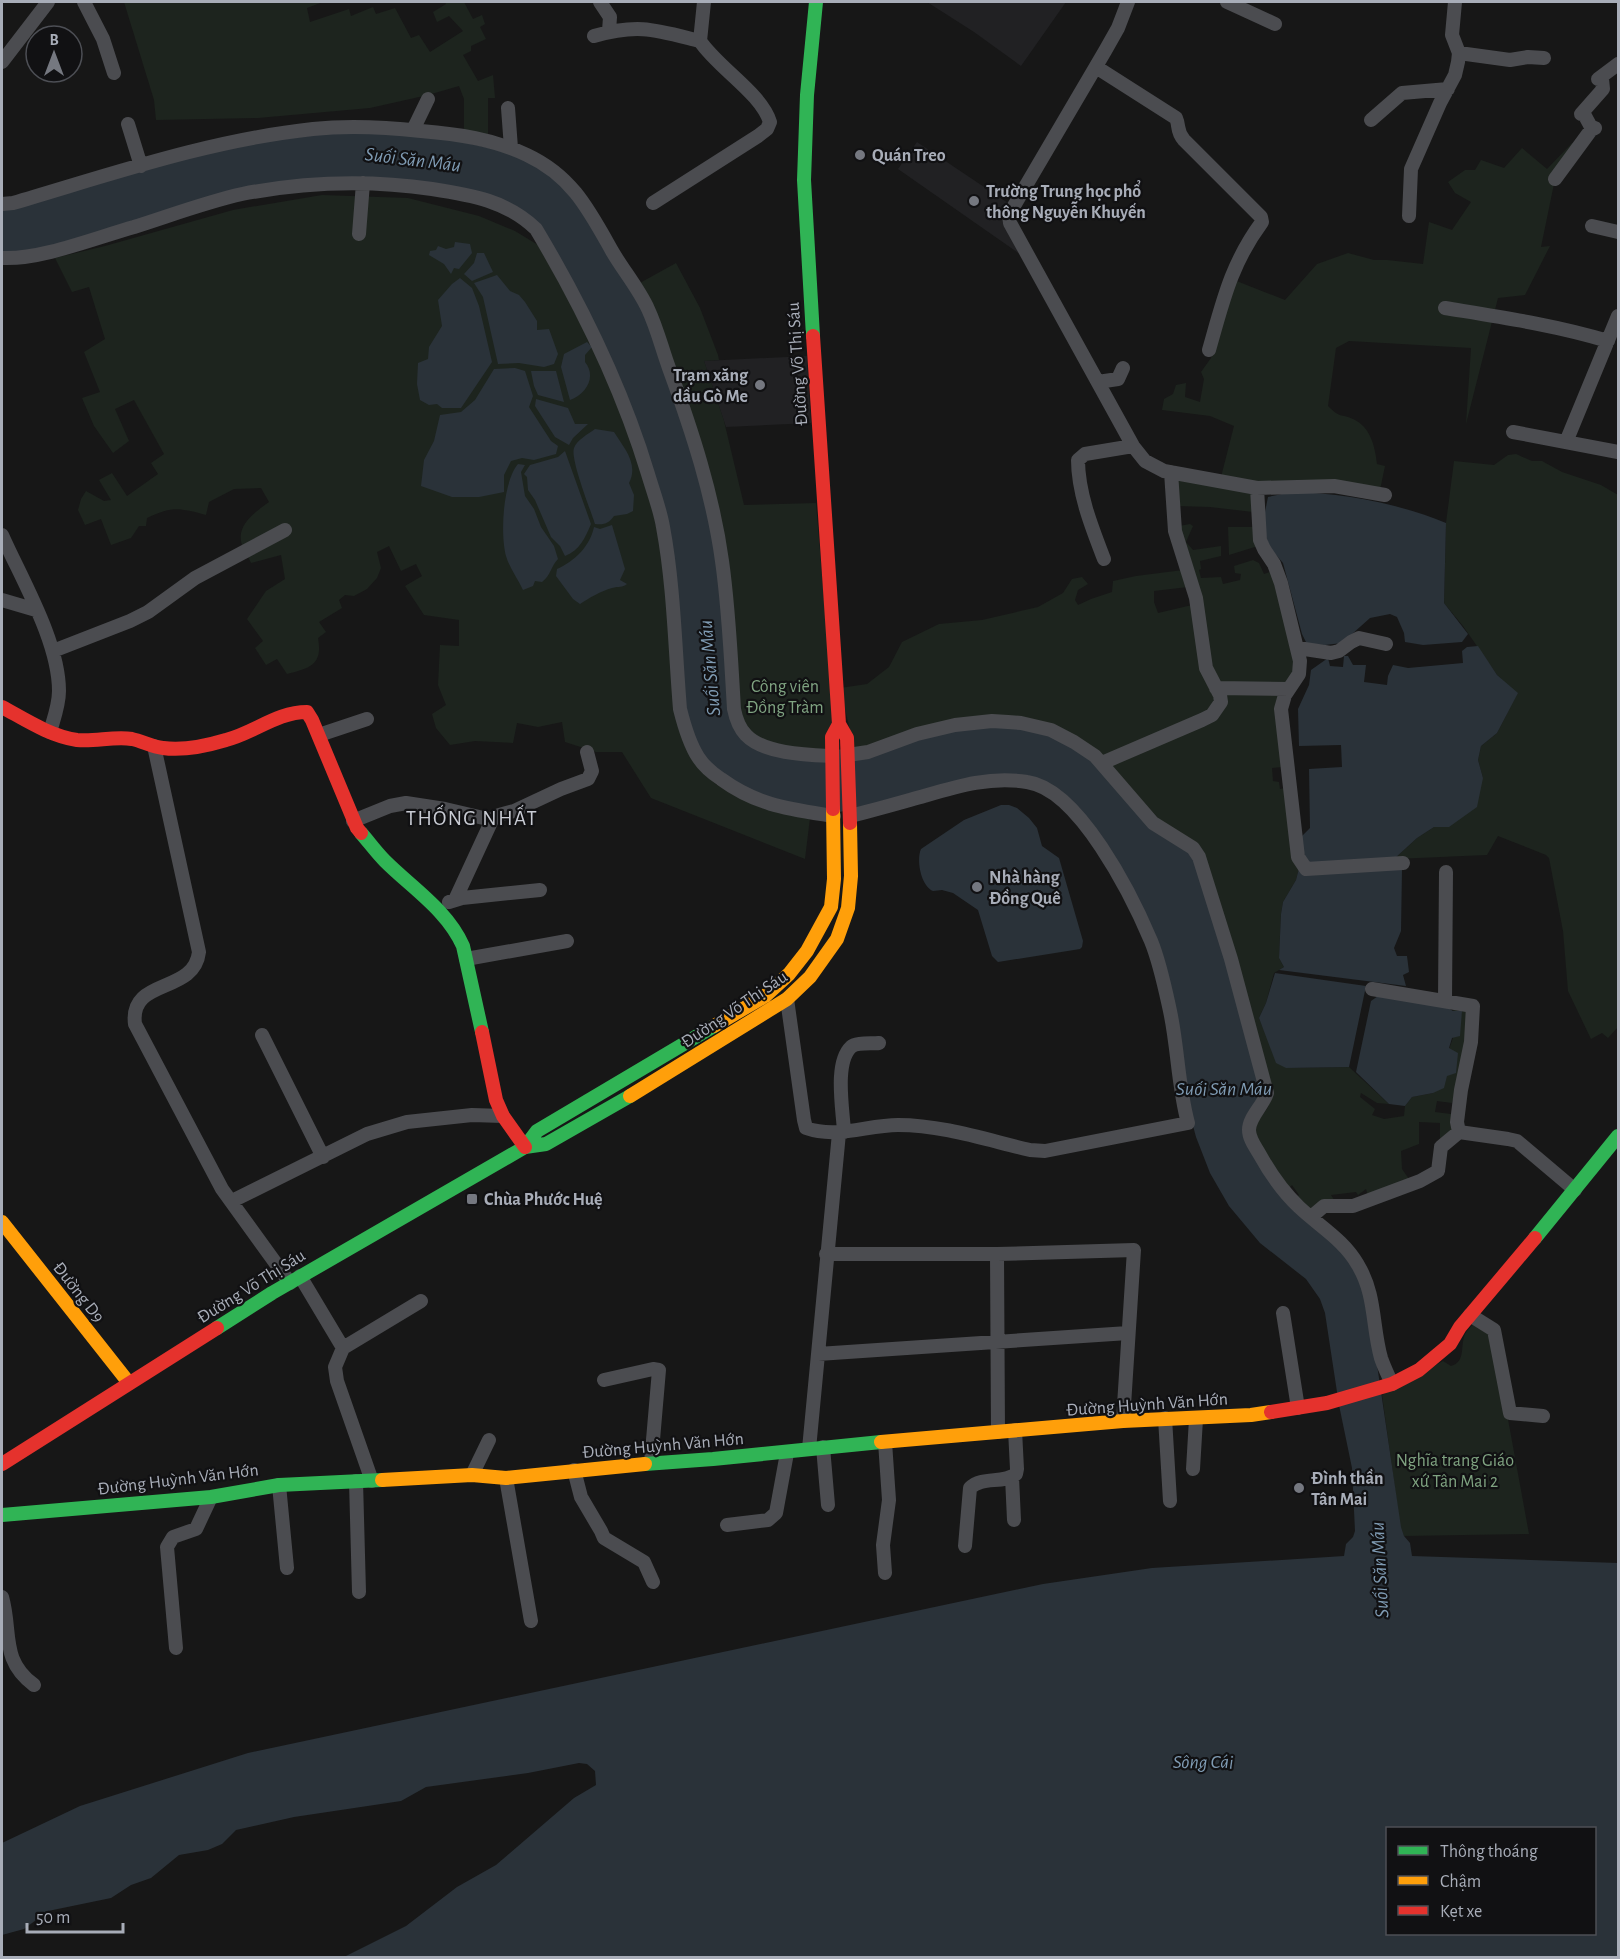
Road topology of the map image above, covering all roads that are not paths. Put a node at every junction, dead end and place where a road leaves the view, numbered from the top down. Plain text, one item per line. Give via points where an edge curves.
1 (48, 2) edge
2 (84, 2) edge
3 (600, 2) edge
4 (704, 2) edge
5 (816, 2) edge
6 (1128, 2) edge
7 (1227, 2) edge
8 (1455, 2) edge
9 (1275, 24) dead end
10 (609, 32) junction
11 (594, 36) dead end
12 (700, 41) junction
13 (1459, 53) junction
14 (1544, 58) dead end
15 (2, 62) edge
16 (1618, 64) edge
17 (1096, 67) junction
18 (114, 73) dead end
19 (1448, 89) junction
20 (428, 99) dead end
21 (508, 108) dead end
22 (1371, 120) dead end
23 (128, 124) dead end
24 (413, 130) junction
25 (511, 148) junction
26 (141, 165) junction
27 (1555, 178) dead end
28 (363, 183) junction
29 (654, 202) dead end
30 (2, 204) edge
31 (1409, 216) dead end
32 (1592, 226) dead end
33 (1618, 232) edge
34 (359, 234) dead end
35 (2, 258) edge
36 (1445, 308) dead end
37 (1618, 316) edge
38 (1608, 341) junction
39 (1209, 350) dead end
40 (1123, 368) dead end
41 (1098, 382) junction
42 (1514, 432) dead end
43 (1566, 442) junction
44 (1133, 446) junction
45 (1618, 452) edge
46 (1171, 472) junction
47 (1257, 488) junction
48 (1385, 495) dead end
49 (285, 530) dead end
50 (2, 535) edge
51 (1104, 559) dead end
52 (2, 600) edge
53 (36, 610) junction
54 (1386, 644) dead end
55 (1298, 648) junction
56 (53, 651) junction
57 (1216, 688) junction
58 (1289, 689) junction
59 (2, 707) edge
60 (367, 718) dead end
61 (839, 724) junction
62 (50, 732) junction
63 (319, 735) junction
64 (154, 746) junction
65 (587, 752) dead end
66 (832, 756) junction
67 (848, 756) junction
68 (1102, 763) junction
69 (834, 816) junction
70 (850, 816) junction
71 (492, 820) junction
72 (353, 821) junction
73 (1403, 864) dead end
74 (1446, 872) dead end
75 (540, 890) dead end
76 (455, 900) junction
77 (437, 909) junction
78 (567, 941) dead end
79 (466, 959) junction
80 (1372, 989) dead end
81 (787, 999) junction
82 (1445, 1000) junction
83 (262, 1035) dead end
84 (879, 1043) dead end
85 (503, 1116) junction
86 (841, 1132) junction
87 (1459, 1132) junction
88 (1618, 1136) edge
89 (525, 1147) junction
90 (323, 1157) junction
91 (1575, 1190) junction
92 (231, 1201) junction
93 (1311, 1217) junction
94 (2, 1222) edge
95 (826, 1254) junction
96 (997, 1254) junction
97 (295, 1280) junction
98 (421, 1301) dead end
99 (1283, 1313) dead end
100 (1470, 1315) junction
101 (1128, 1334) junction
102 (998, 1341) junction
103 (343, 1348) junction
104 (818, 1354) junction
105 (604, 1380) dead end
106 (129, 1383) junction
107 (1392, 1384) junction
108 (1298, 1408) junction
109 (1543, 1416) dead end
110 (1165, 1418) junction
111 (1196, 1419) junction
112 (1123, 1421) junction
113 (1015, 1430) junction
114 (998, 1432) junction
115 (489, 1440) dead end
116 (885, 1442) junction
117 (816, 1448) junction
118 (787, 1453) junction
119 (651, 1463) junction
120 (2, 1464) edge
121 (1193, 1469) dead end
122 (574, 1470) junction
123 (472, 1475) junction
124 (1012, 1477) junction
125 (506, 1478) junction
126 (356, 1481) junction
127 (372, 1481) junction
128 (279, 1485) junction
129 (211, 1497) junction
130 (1170, 1501) dead end
131 (828, 1505) dead end
132 (2, 1515) edge
133 (1014, 1520) dead end
134 (727, 1525) dead end
135 (964, 1546) dead end
136 (287, 1568) dead end
137 (885, 1573) dead end
138 (653, 1582) dead end
139 (359, 1592) dead end
140 (2, 1597) edge
141 (531, 1621) dead end
142 (176, 1648) dead end
143 (34, 1685) dead end

1 - 15 street
2 - 18 street via 103,39
3 - 10 street via 610,17
4 - 12 street
5 - 61 street, Đường Võ Thị Sáu via 804,180
6 - 17 street
7 - 9 street
8 - 13 street via 1452,35
10 - 11 street
10 - 12 street via 638,28
12 - 29 street via 758,100 770,122 758,136
13 - 14 street via 1510,60
13 - 19 street
16 - 27 street via 1598,79 1602,79 1603,89 1581,114 1595,128
17 - 39 street via 1176,118 1178,134 1261,217 1262,222 1233,271
17 - 41 street via 1009,215
19 - 22 street via 1402,93
19 - 31 street via 1411,169
20 - 24 street
21 - 25 street
23 - 26 street
24 - 25 street
24 - 26 street via 303,130 256,137
25 - 66 street via 546,165 577,193 647,307 705,475 722,558 734,709 741,728 751,740 765,746 796,754
26 - 30 street
28 - 34 street
28 - 35 street via 241,195 57,250
28 - 69 street via 414,186 481,199 523,216 536,229 590,328 631,422 645,465 663,526 680,709 684,728 698,756 715,775 760,802
32 - 33 street
36 - 38 street via 1540,324
37 - 38 street
38 - 43 street
40 - 41 street via 1118,378
41 - 44 street
42 - 43 street
43 - 45 street
44 - 46 street via 1150,465
44 - 51 street via 1085,454 1078,460 1089,518
46 - 47 street
46 - 57 street via 1175,531 1194,590 1206,668
47 - 48 street via 1334,486
47 - 55 street via 1260,540 1281,583
49 - 56 street via 195,578 148,612
50 - 53 street
52 - 53 street
53 - 56 street
54 - 55 street via 1359,638 1331,653
55 - 58 street via 1301,667
56 - 62 street via 60,693
57 - 58 street
57 - 68 street via 1221,702 1212,715
58 - 73 street via 1282,702 1281,721 1299,861 1306,869
59 - 62 street
60 - 63 street
61 - 66 street, Đường Võ Thị Sáu via 832,737
61 - 67 street, Đường Võ Thị Sáu via 847,738
62 - 64 street via 76,740 127,739
63 - 64 street via 306,712 297,711 218,742 174,748
63 - 72 street
64 - 92 street via 199,952 188,974 139,1000 134,1011 135,1024
65 - 71 street via 592,771 588,779
66 - 69 street, Đường Võ Thị Sáu
67 - 68 street via 934,730 1000,722 1060,733
67 - 70 street, Đường Võ Thị Sáu
68 - 93 street via 1154,823 1193,848 1199,857 1267,1093 1249,1129 1251,1139 1269,1170
69 - 89 street, Đường Võ Thị Sáu via 831,907 816,938 789,974 765,996 537,1131
70 - 81 street, Đường Võ Thị Sáu via 848,908 828,953
70 - 86 street via 989,781 1029,782 1063,800 1102,848 1152,943 1170,1011 1188,1123 1045,1151 920,1127 897,1125
71 - 72 street via 406,803
71 - 76 street
72 - 77 street via 384,861
74 - 82 street
75 - 76 street
76 - 77 street
77 - 79 street via 458,935
78 - 79 street
79 - 85 street via 496,1100
80 - 82 street
81 - 86 street via 806,1128
81 - 89 street, Đường Võ Thị Sáu via 546,1144
82 - 87 street via 1469,1004 1474,1010 1461,1090
83 - 90 street
84 - 86 street via 856,1044 843,1060
85 - 89 street
85 - 90 street via 407,1122 367,1134
86 - 95 street
87 - 91 street via 1517,1142
87 - 93 street via 1441,1147 1438,1171 1426,1179 1353,1206 1324,1206
88 - 91 street
89 - 97 street, Đường Võ Thị Sáu
90 - 92 street
91 - 100 street
92 - 97 street
93 - 107 street via 1345,1246 1368,1285 1381,1358
94 - 106 street, Đường D9
95 - 96 street
95 - 104 street
96 - 101 street via 1134,1250
96 - 102 street
97 - 103 street
97 - 106 street, Đường Võ Thị Sáu
98 - 103 street
99 - 108 street
100 - 107 street via 1450,1344 1430,1362
100 - 109 street via 1494,1330 1510,1413
101 - 102 street
101 - 112 street
102 - 104 street
102 - 114 street
103 - 127 street via 335,1367 336,1381
104 - 117 street
105 - 119 street via 659,1370
106 - 120 street, Đường Võ Thị Sáu
107 - 108 street, Đường Huỳnh Văn Hớn
108 - 111 street, Đường Huỳnh Văn Hớn
110 - 111 street, Đường Huỳnh Văn Hớn
110 - 112 street, Đường Huỳnh Văn Hớn
110 - 130 street
111 - 121 street
112 - 113 street, Đường Huỳnh Văn Hớn
113 - 114 street, Đường Huỳnh Văn Hớn
113 - 124 street via 1017,1469
114 - 116 street, Đường Huỳnh Văn Hớn
115 - 123 street
116 - 117 street, Đường Huỳnh Văn Hớn
116 - 137 street via 889,1500 883,1545
117 - 118 street, Đường Huỳnh Văn Hớn
117 - 131 street
118 - 119 street, Đường Huỳnh Văn Hớn
118 - 134 street via 773,1517
119 - 122 street, Đường Huỳnh Văn Hớn
122 - 125 street, Đường Huỳnh Văn Hớn
122 - 138 street via 581,1497 604,1538 644,1562
123 - 125 street, Đường Huỳnh Văn Hớn
123 - 127 street, Đường Huỳnh Văn Hớn
124 - 133 street
124 - 135 street via 970,1488
125 - 141 street
126 - 127 street, Đường Huỳnh Văn Hớn
126 - 128 street, Đường Huỳnh Văn Hớn
126 - 139 street
128 - 129 street, Đường Huỳnh Văn Hớn
128 - 136 street
129 - 132 street, Đường Huỳnh Văn Hớn
129 - 142 street via 196,1528 172,1537 167,1547
140 - 143 street via 9,1655

